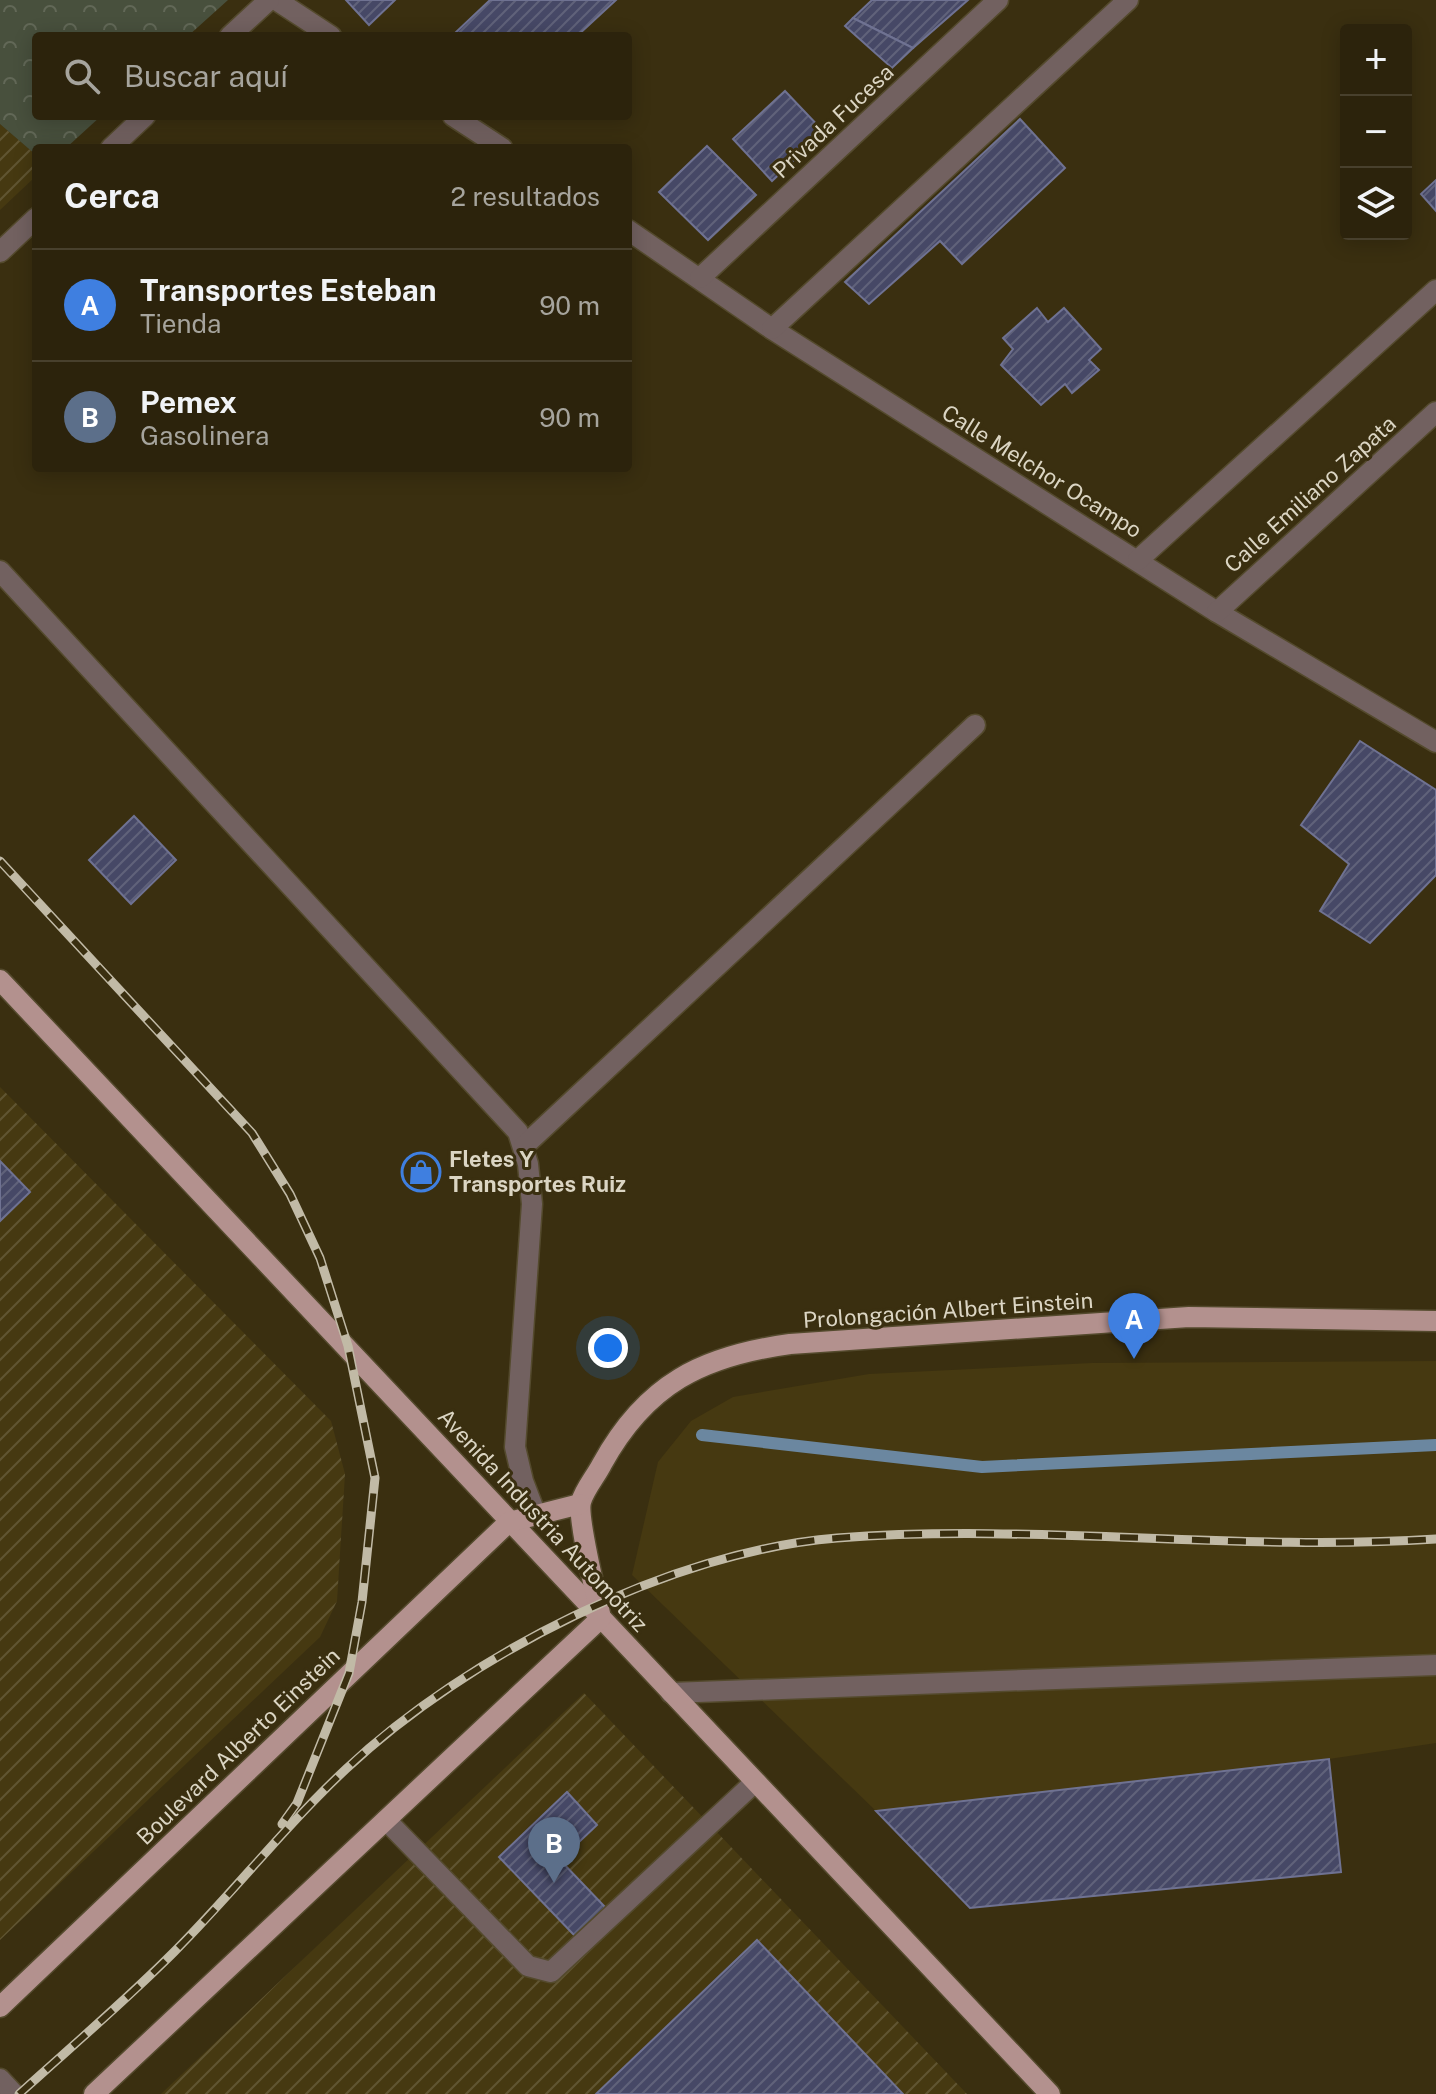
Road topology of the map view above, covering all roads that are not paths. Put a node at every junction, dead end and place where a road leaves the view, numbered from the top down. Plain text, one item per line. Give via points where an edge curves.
1 (269, 0) edge
2 (276, 0) edge
3 (998, 0) edge
4 (1128, 0) edge
5 (234, 32) edge
6 (325, 32) edge
7 (141, 120) edge
8 (459, 120) edge
9 (115, 144) edge
10 (496, 144) edge
11 (32, 222) edge
12 (632, 233) edge
13 (0, 252) edge
14 (700, 278) junction
15 (1436, 290) edge
16 (772, 329) junction
17 (1436, 412) edge
18 (1138, 560) junction
19 (0, 571) edge
20 (1217, 612) junction
21 (975, 725) dead end
22 (1436, 742) edge
23 (0, 980) edge
24 (524, 1146) junction
25 (1436, 1321) edge
26 (580, 1504) junction
27 (536, 1515) junction
28 (509, 1522) junction
29 (601, 1618) junction
30 (1436, 1665) edge
31 (671, 1693) junction
32 (755, 1782) junction
33 (386, 1820) junction
34 (0, 2007) edge
35 (0, 2079) edge
36 (14, 2094) edge
37 (94, 2094) edge
38 (1050, 2094) edge

1 - 5 street
2 - 6 street
3 - 14 street, Privada Fucesa
4 - 16 street
7 - 9 street
8 - 10 street
11 - 13 street
12 - 14 street, Calle Melchor Ocampo
14 - 16 street, Calle Melchor Ocampo
15 - 18 street
16 - 18 street, Calle Melchor Ocampo
17 - 20 street, Calle Emiliano Zapata
18 - 20 street, Calle Melchor Ocampo
19 - 24 street via 509,1121
20 - 22 street, Calle Melchor Ocampo
21 - 24 street
23 - 28 main road, Avenida Industria Automotriz
24 - 27 street via 532,1204 515,1447
25 - 26 main road, Prolongación Albert Einstein via 1189,1317 790,1344 742,1352 660,1389 613,1445
26 - 27 main road
26 - 29 main road
27 - 28 main road
28 - 29 main road, Avenida Industria Automotriz
28 - 34 main road, Boulevard Alberto Einstein
29 - 31 main road, Avenida Industria Automotriz
29 - 33 main road
30 - 31 street
31 - 32 main road, Avenida Industria Automotriz
32 - 33 street via 551,1972 528,1966
32 - 38 main road, Avenida Industria Automotriz
33 - 37 main road
35 - 36 street

